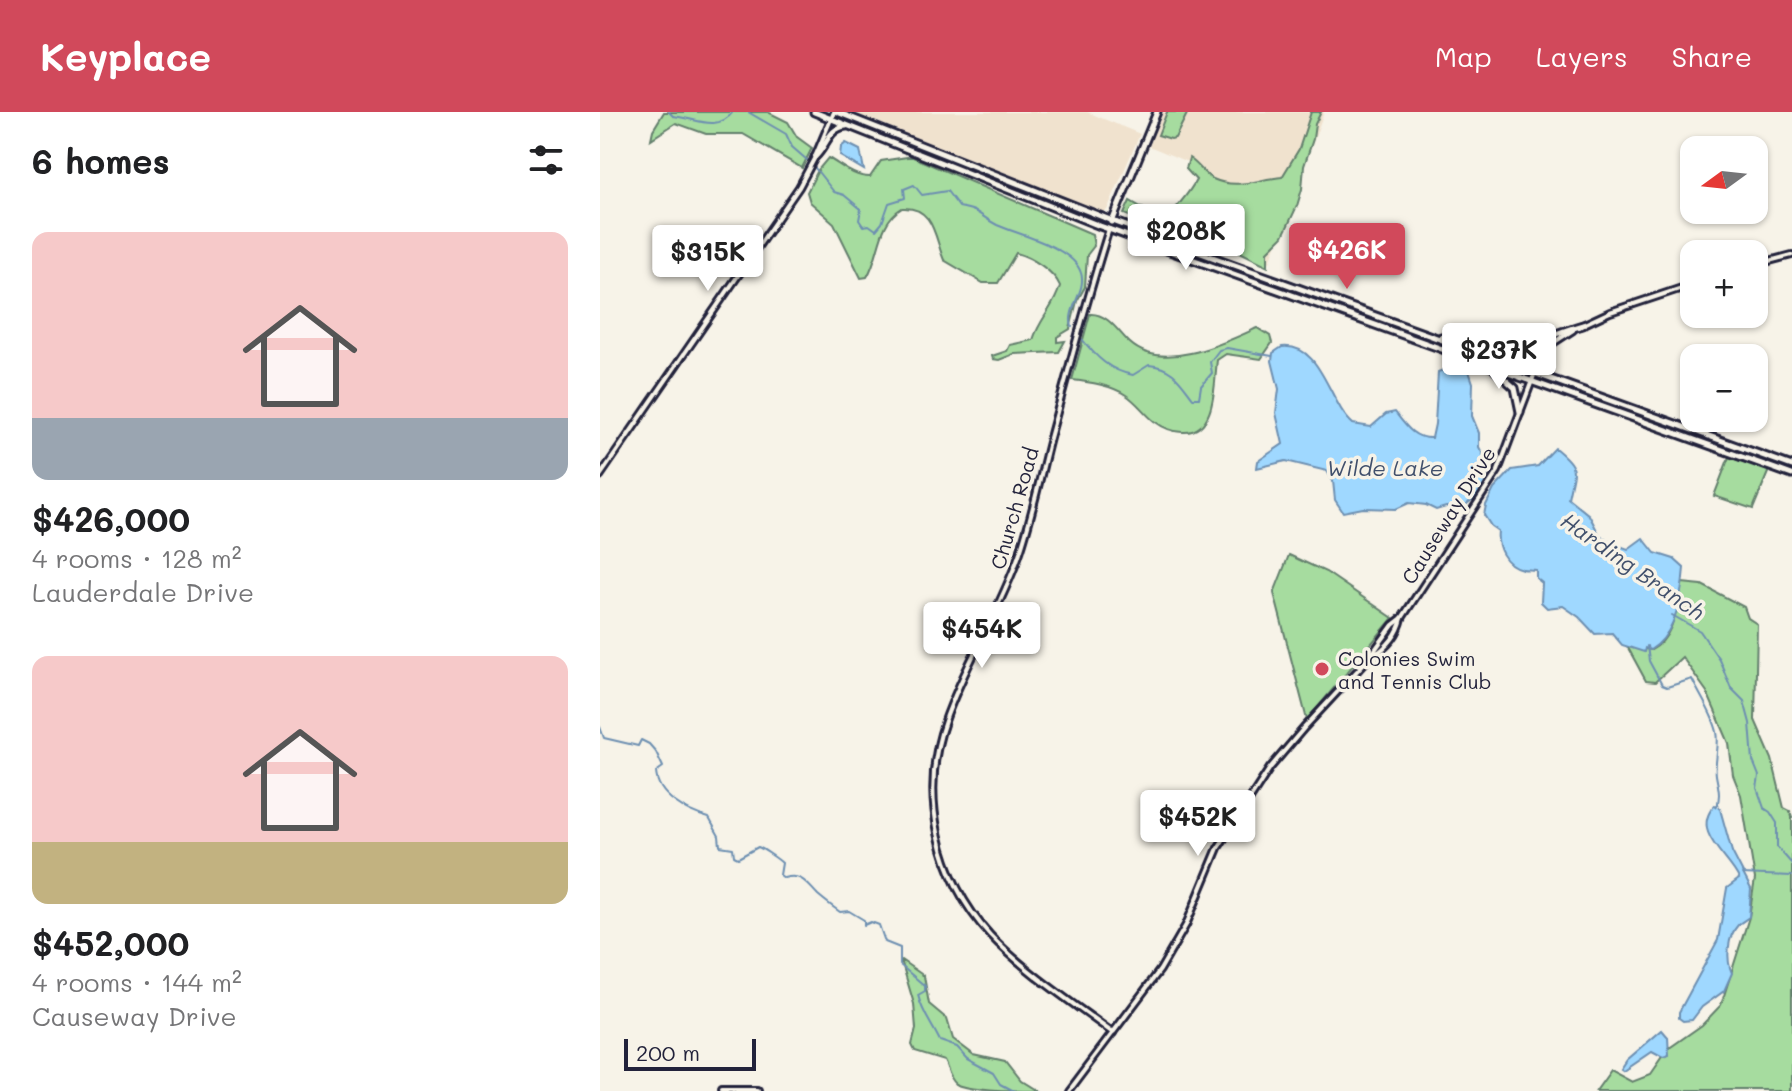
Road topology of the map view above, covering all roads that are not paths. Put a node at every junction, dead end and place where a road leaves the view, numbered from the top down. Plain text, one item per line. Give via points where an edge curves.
1 (814, 112) edge
2 (1157, 112) edge
3 (834, 114) edge
4 (850, 126) junction
5 (815, 157) junction
6 (1112, 221) junction
7 (1109, 229) junction
8 (1792, 255) edge
9 (1768, 261) edge
10 (1680, 289) edge
11 (1583, 325) junction
12 (1421, 332) junction
13 (1488, 365) junction
14 (1534, 373) junction
15 (1531, 381) junction
16 (1520, 412) junction
17 (1792, 466) edge
18 (1792, 475) edge
19 (600, 476) edge
20 (1113, 1033) junction
21 (721, 1091) edge
22 (757, 1091) edge
23 (1069, 1091) edge

1 - 3 main road
2 - 6 main road, Church Road
3 - 4 main road
3 - 5 street
3 - 6 main road
4 - 5 main road via 836,128
4 - 7 main road
5 - 19 street
6 - 7 main road, Church Road
6 - 12 main road
7 - 13 main road
7 - 20 street, Church Road via 1027,531 946,717 933,790 944,855 972,911 1003,948
8 - 9 street
10 - 11 street, Causeway Drive
11 - 12 main road via 1494,348
11 - 14 street, Causeway Drive via 1549,346
12 - 14 main road
13 - 15 main road
13 - 16 main road via 1515,388
14 - 15 street, Causeway Drive
14 - 17 main road
15 - 16 street, Causeway Drive
15 - 18 main road
16 - 20 street, Causeway Drive via 1491,484 1400,628 1270,768 1218,848 1172,950
20 - 23 street, Causeway Drive
21 - 22 street

